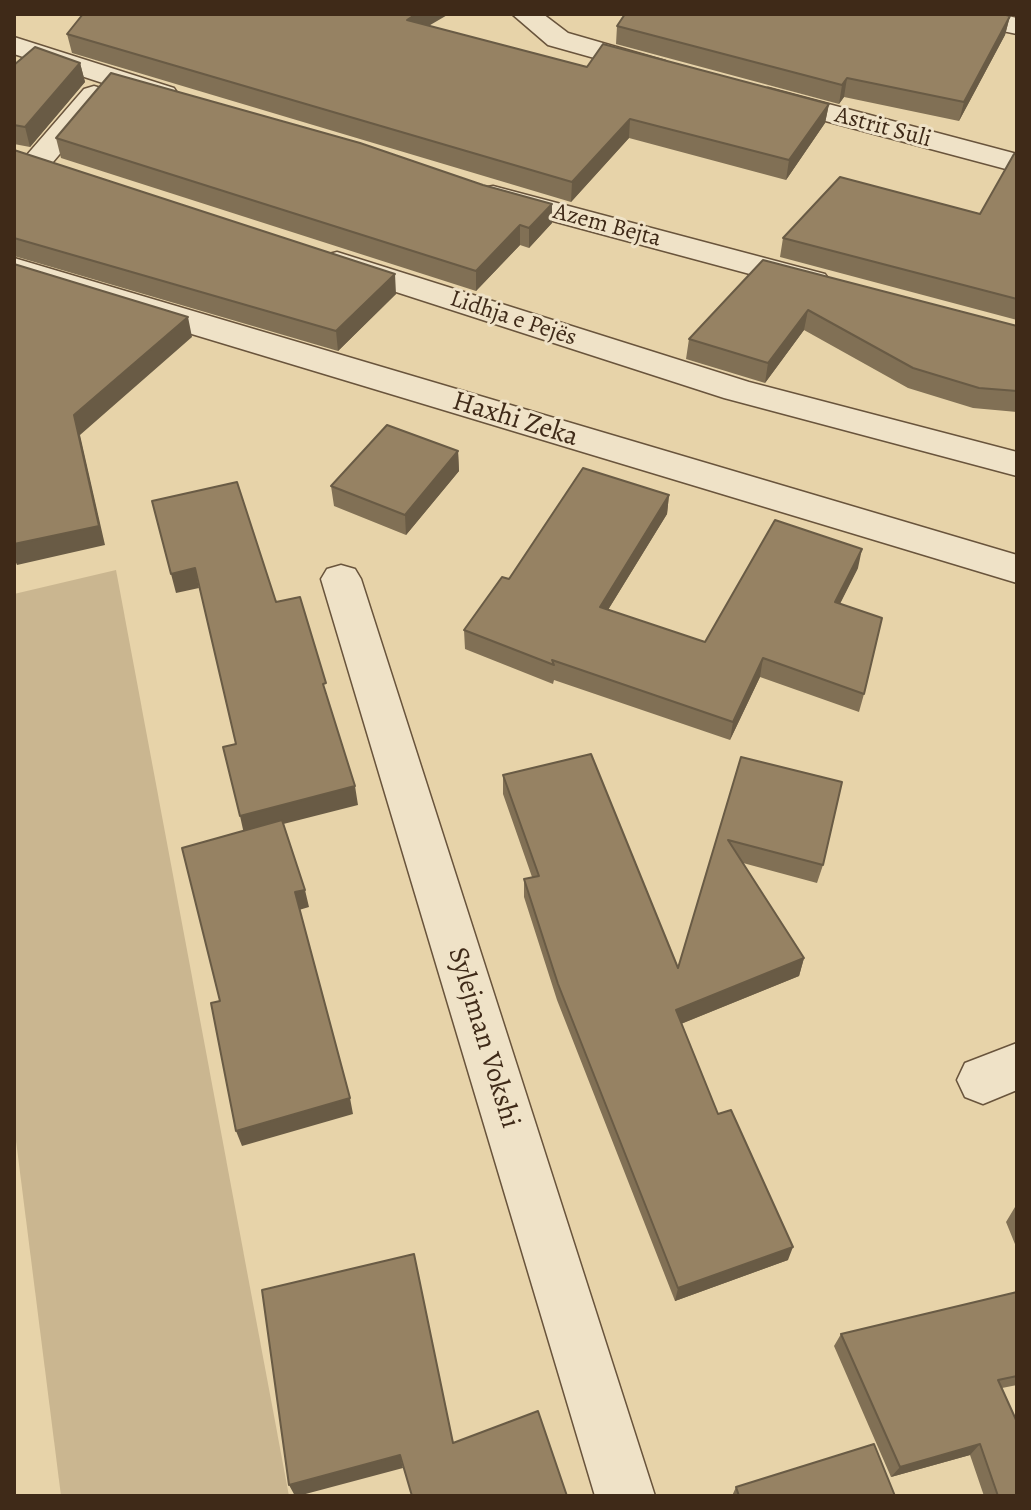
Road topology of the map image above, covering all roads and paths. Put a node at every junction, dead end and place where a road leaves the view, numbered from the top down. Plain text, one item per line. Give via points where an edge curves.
1 (526, 14) edge
2 (960, 14) edge
3 (1017, 26) edge
4 (14, 45) edge
5 (681, 74) edge
6 (108, 78) junction
7 (742, 90) edge
8 (184, 100) edge
9 (39, 163) edge
10 (1017, 163) edge
11 (465, 185) edge
12 (309, 253) edge
13 (14, 268) edge
14 (839, 288) edge
15 (1017, 464) edge
16 (1017, 569) edge
17 (341, 579) dead end
18 (625, 1496) edge

1 - 5 street via 558,39
2 - 3 street
4 - 6 street
6 - 8 street
6 - 9 street
7 - 10 street, Astrit Suli
11 - 14 street, Azem Bejta
12 - 15 street, Lidhja e Pejës via 737,390
13 - 16 street, Haxhi Zeka
17 - 18 street, Sylejman Vokshi

